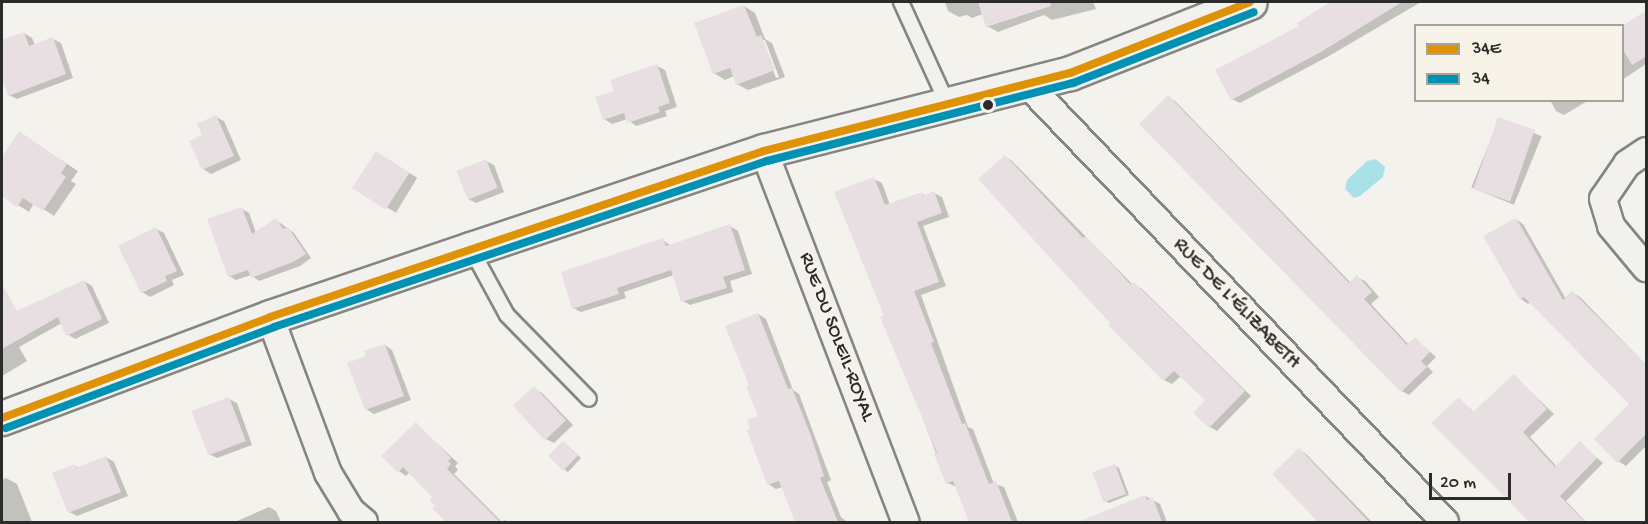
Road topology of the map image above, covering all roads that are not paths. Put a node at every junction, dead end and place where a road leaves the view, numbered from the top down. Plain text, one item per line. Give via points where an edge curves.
1 (901, 2) edge
2 (1250, 2) edge
3 (1028, 85) junction
4 (948, 105) junction
5 (764, 151) junction
6 (1647, 151) edge
7 (471, 249) junction
8 (1647, 268) edge
9 (270, 317) junction
10 (589, 399) dead end
11 (2, 418) edge
12 (364, 522) edge
13 (906, 522) edge
14 (1445, 522) edge

1 - 4 lane
2 - 3 street via 1070,73
3 - 4 street
3 - 14 street, RUE DE L'ÉLIZABETH
4 - 5 street
5 - 7 street
5 - 13 street, RUE DU SOLEIL-ROYAL
6 - 8 street via 1627,164 1603,199 1611,226
7 - 9 street
7 - 10 lane via 507,315
9 - 11 street
9 - 12 street via 328,473 351,511

